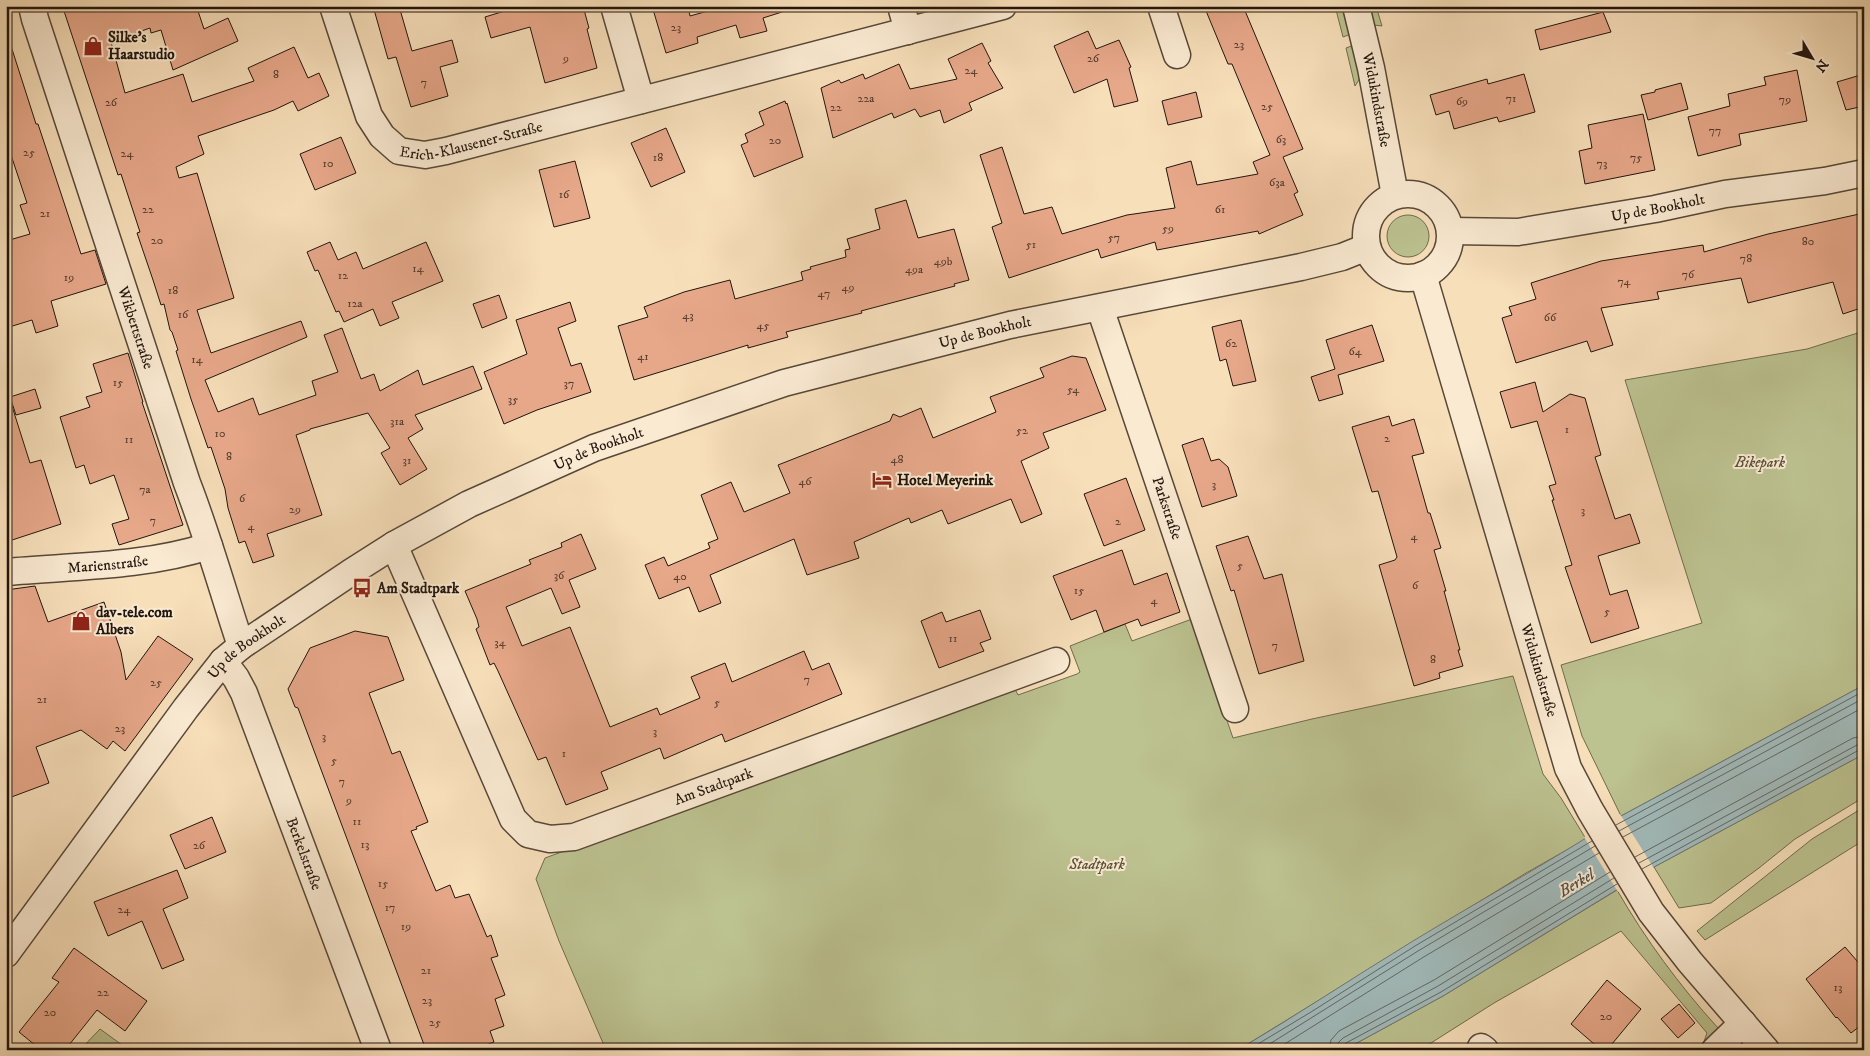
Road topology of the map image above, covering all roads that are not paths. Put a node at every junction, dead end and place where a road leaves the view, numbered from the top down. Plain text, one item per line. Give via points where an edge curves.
1 (32, 6) edge
2 (333, 6) edge
3 (614, 6) edge
4 (901, 6) edge
5 (1003, 6) edge
6 (1161, 6) edge
7 (1356, 6) edge
8 (908, 32) junction
9 (1178, 56) dead end
10 (641, 100) junction
11 (1864, 173) edge
12 (1395, 195) junction
13 (1450, 231) junction
14 (1368, 247) junction
15 (1423, 276) junction
16 (1100, 308) junction
17 (394, 544) junction
18 (209, 546) junction
19 (6, 572) edge
20 (232, 654) junction
21 (1056, 661) dead end
22 (1235, 709) dead end
23 (6, 954) edge
24 (1743, 1024) junction
25 (378, 1050) edge
26 (1715, 1050) edge
27 (1766, 1050) edge

1 - 18 street, Wikbertstraße
2 - 10 street, Erich-Klausener-Straße via 369,116 382,136 399,151 425,154 446,151
3 - 10 street
4 - 8 street
5 - 8 street, Erich-Klausener-Straße
6 - 9 street
7 - 12 street, Widukindstraße
8 - 10 street, Erich-Klausener-Straße
11 - 13 street, Up de Bookholt via 1725,194 1579,224 1518,232
12 - 13 street via 1408,193 1432,200 1448,219
12 - 14 street via 1384,201 1371,216 1366,235
13 - 15 street via 1450,245 1444,258
14 - 15 street via 1372,258 1389,274 1406,278
14 - 16 street, Up de Bookholt via 1301,267
15 - 24 street, Widukindstraße via 1568,768 1651,912
16 - 17 street, Up de Bookholt via 1010,325 784,383 594,448 469,504
16 - 22 street, Parkstraße
17 - 20 street, Up de Bookholt
17 - 21 street, Am Stadtpark via 513,819 528,834 550,839 574,837
18 - 19 street, Marienstraße via 123,563
18 - 20 street, Wikbertstraße
20 - 23 street, Up de Bookholt via 186,708
20 - 25 street, Berkelstraße via 236,678
24 - 26 street
24 - 27 street, Widukindstraße

